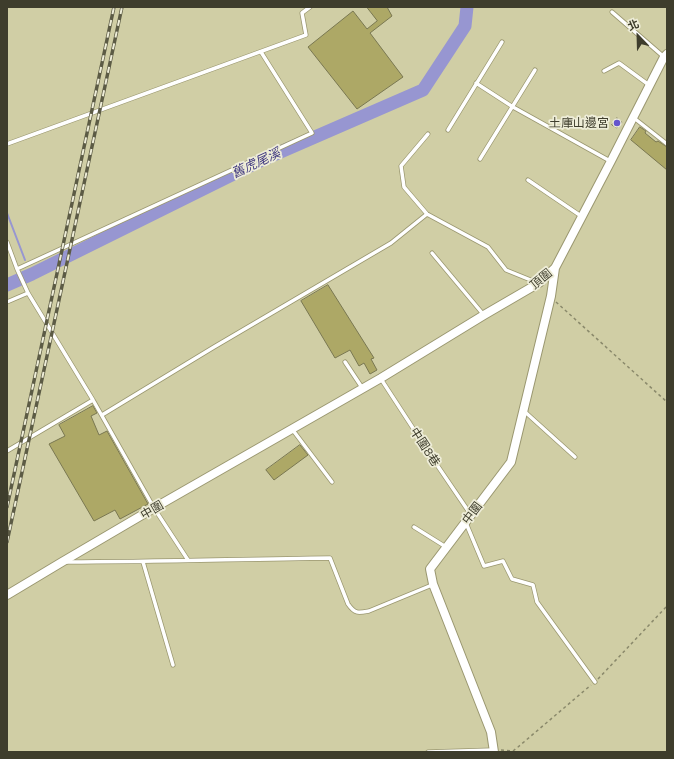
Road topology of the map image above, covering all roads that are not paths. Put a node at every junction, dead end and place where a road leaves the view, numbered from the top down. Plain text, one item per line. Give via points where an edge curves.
1 (310, 7) edge
2 (612, 12) dead end
3 (502, 42) dead end
4 (260, 52) junction
5 (666, 55) edge
6 (535, 70) dead end
7 (604, 71) dead end
8 (476, 83) junction
9 (649, 85) junction
10 (513, 107) junction
11 (633, 117) junction
12 (448, 130) dead end
13 (428, 134) dead end
14 (7, 144) edge
15 (667, 144) edge
16 (480, 160) dead end
17 (611, 162) junction
18 (528, 180) dead end
19 (427, 214) junction
20 (582, 216) junction
21 (7, 242) edge
22 (432, 253) dead end
23 (555, 268) junction
24 (18, 271) junction
25 (539, 283) junction
26 (28, 293) junction
27 (7, 302) edge
28 (484, 315) junction
29 (345, 362) dead end
30 (381, 378) junction
31 (362, 389) junction
32 (94, 400) junction
33 (524, 410) junction
34 (102, 415) junction
35 (292, 429) junction
36 (7, 451) edge
37 (575, 457) dead end
38 (332, 482) dead end
39 (154, 508) junction
40 (471, 514) junction
41 (465, 522) junction
42 (414, 527) dead end
43 (446, 547) junction
44 (188, 560) junction
45 (62, 562) junction
46 (143, 562) junction
47 (433, 584) junction
48 (7, 595) edge
49 (173, 665) dead end
50 (595, 682) road end
51 (494, 751) edge
52 (428, 752) edge

1 - 4 lane via 302,12 306,34
2 - 5 lane
3 - 8 lane
4 - 14 lane
4 - 24 lane via 312,133
5 - 9 street, 頂圍
6 - 10 lane
7 - 9 lane via 619,63
8 - 10 lane
8 - 12 lane
9 - 11 street, 頂圍
10 - 16 lane
10 - 17 lane
11 - 15 lane
11 - 17 street, 頂圍
13 - 19 lane via 401,166 404,187
17 - 20 street, 頂圍
18 - 20 lane
19 - 25 lane via 488,247 506,270
19 - 34 lane via 391,243
20 - 23 street, 頂圍
21 - 24 lane
22 - 28 lane
23 - 25 street, 頂圍
23 - 33 street, 中圍 via 551,296
24 - 26 lane
25 - 28 street, 頂圍
26 - 27 lane
26 - 32 lane
28 - 30 street, 頂圍
29 - 31 lane
30 - 31 street, 中圍
30 - 40 lane, 中圍8巷
31 - 35 street, 中圍
32 - 34 lane
32 - 36 lane
33 - 37 lane
33 - 40 street, 中圍 via 511,462
34 - 39 lane
35 - 38 lane
35 - 39 street, 中圍
39 - 44 lane
39 - 45 street, 中圍
40 - 41 street, 中圍
41 - 43 street, 中圍
41 - 50 lane via 484,566 503,561 512,578 534,585 537,602
42 - 43 lane
43 - 47 street, 中圍 via 430,569
44 - 46 lane
44 - 47 lane via 330,558 348,604 358,613 369,611
45 - 46 lane
45 - 48 street, 中圍
46 - 49 lane
47 - 51 street, 中圍 via 491,732
51 - 52 lane

